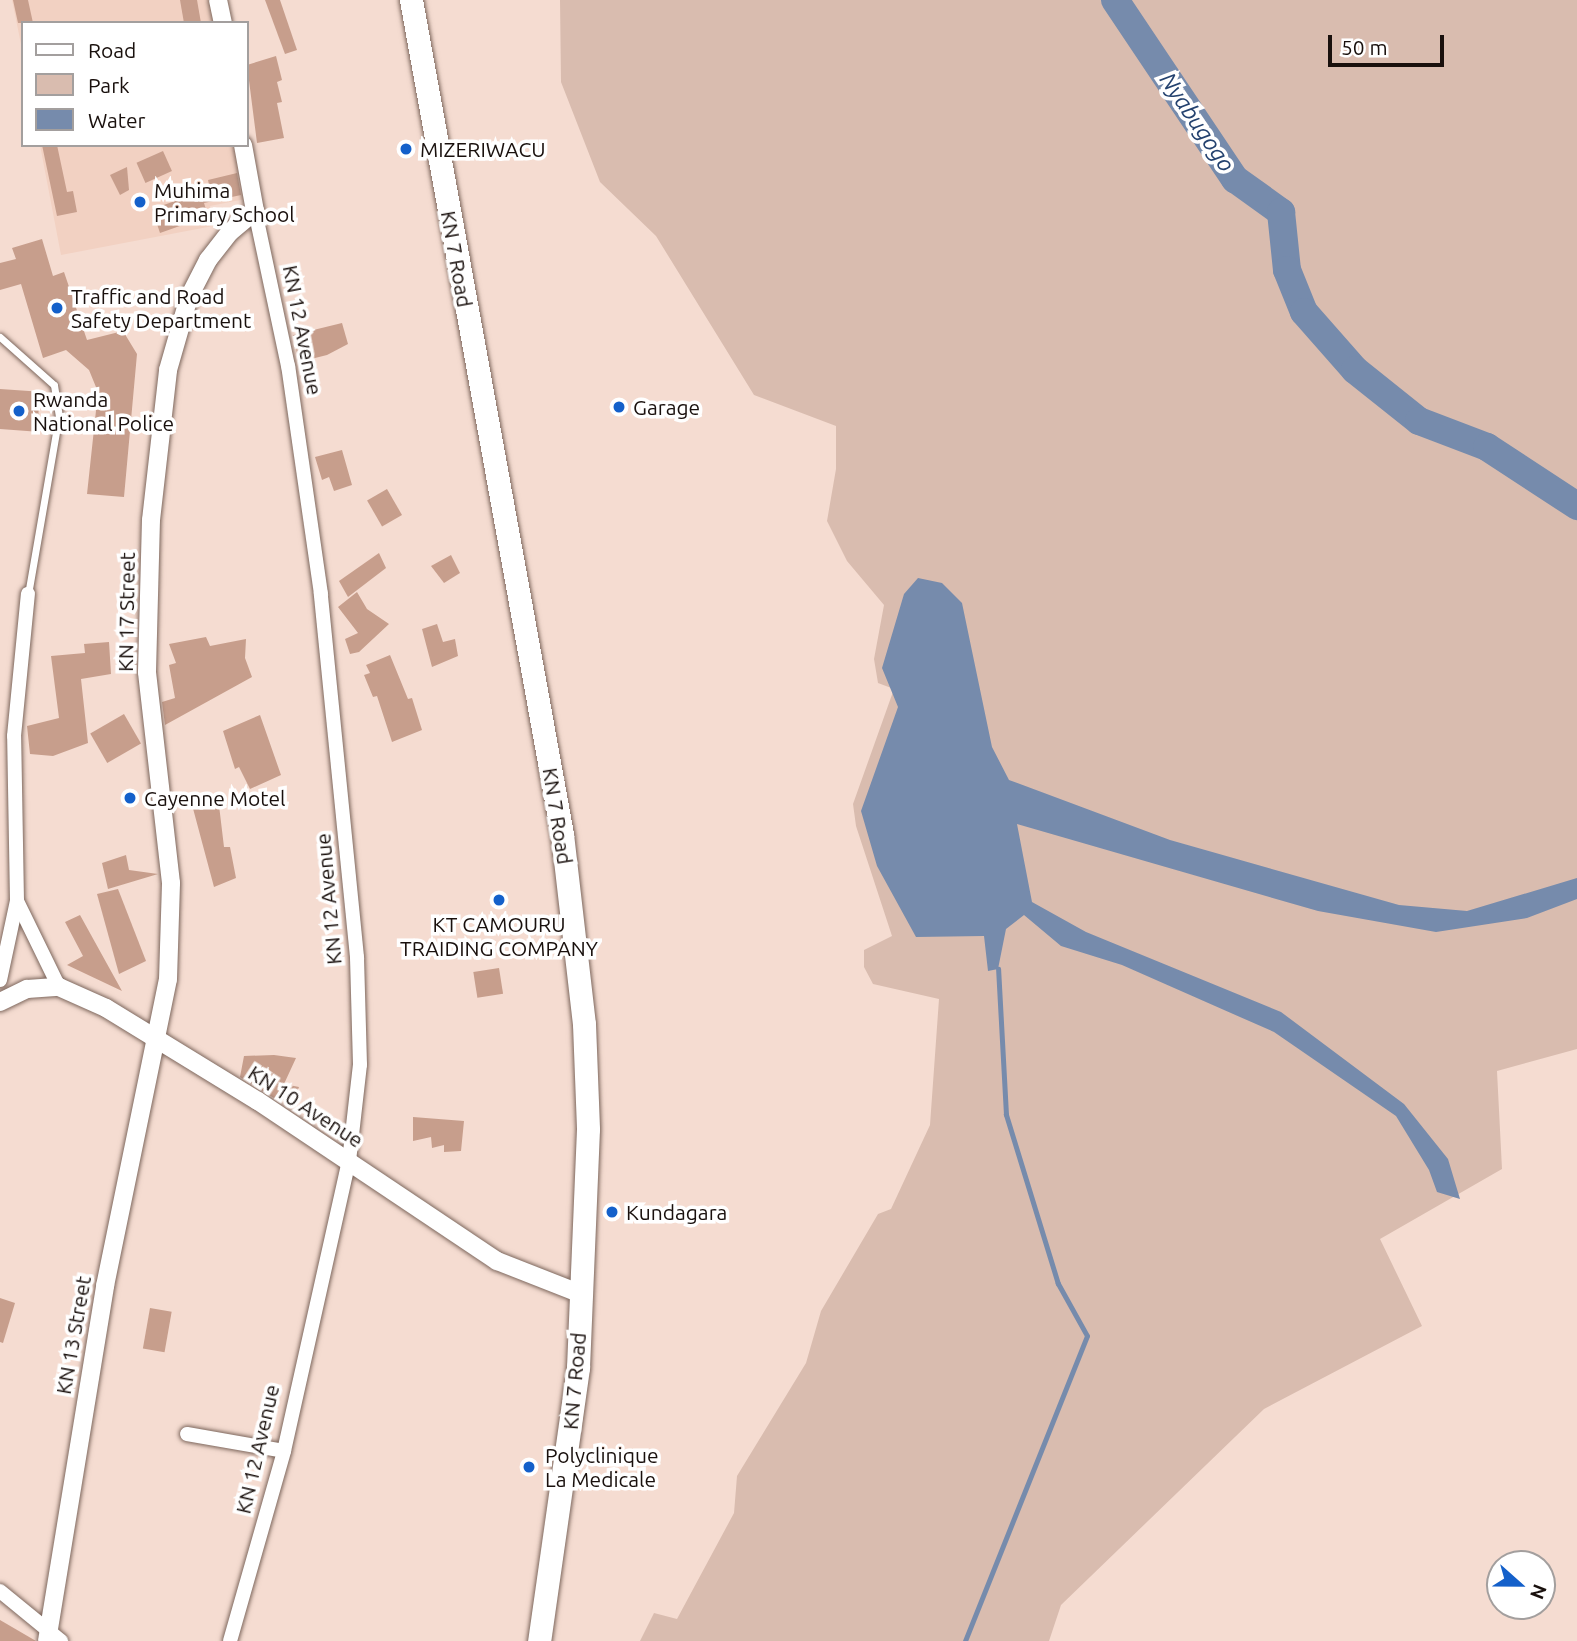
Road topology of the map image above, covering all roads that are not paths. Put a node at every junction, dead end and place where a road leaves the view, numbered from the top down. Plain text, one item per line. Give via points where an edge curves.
1 (218, 0) edge
2 (411, 0) edge
3 (222, 21) edge
4 (243, 147) edge
5 (255, 211) junction
6 (0, 337) edge
7 (29, 594) joint
8 (17, 901) junction
9 (0, 980) edge
10 (59, 987) junction
11 (0, 1002) edge
12 (159, 1039) junction
13 (349, 1161) junction
14 (581, 1294) junction
15 (187, 1434) dead end
16 (284, 1451) junction
17 (0, 1591) edge
18 (53, 1638) edge
19 (230, 1641) edge
20 (539, 1641) edge

1 - 3 street
2 - 14 main road, KN 7 Road via 575,920 588,1129
4 - 5 street, KN 12 Avenue
5 - 12 street, KN 17 Street via 230,232 208,260 189,297 168,370 147,593 147,672 171,883 168,979
5 - 13 street, KN 12 Avenue via 288,366 307,486 348,852 360,1065
6 - 7 lane via 54,385 60,415
7 - 8 street via 14,736
8 - 9 street
8 - 10 street
10 - 11 street via 27,989
10 - 12 street, KN 10 Avenue
12 - 13 street, KN 10 Avenue
12 - 18 street, KN 13 Street via 105,1286
13 - 14 street, KN 10 Avenue via 498,1261
13 - 16 street, KN 12 Avenue
14 - 20 main road, KN 7 Road via 576,1381
15 - 16 street
16 - 19 street, KN 12 Avenue
17 - 18 street

